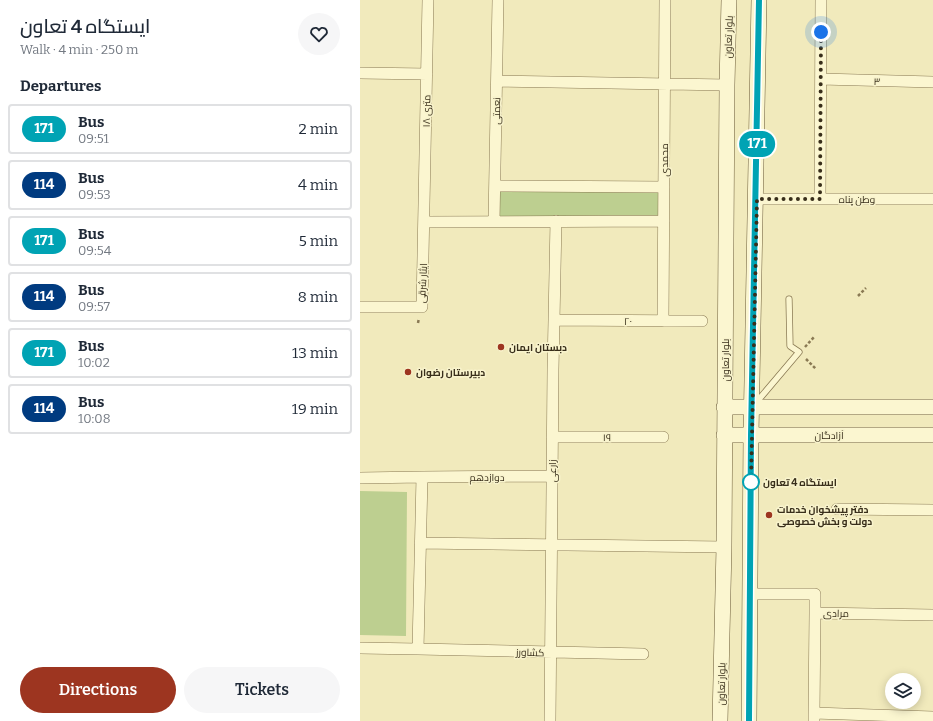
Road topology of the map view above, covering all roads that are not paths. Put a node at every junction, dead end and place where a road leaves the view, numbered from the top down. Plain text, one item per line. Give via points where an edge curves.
1 (428, 0) edge
2 (498, 0) edge
3 (665, 0) edge
4 (729, 0) edge
5 (759, 0) edge
6 (821, 0) edge
7 (360, 73) edge
8 (427, 74) junction
9 (821, 79) junction
10 (497, 81) junction
11 (933, 82) edge
12 (665, 84) junction
13 (727, 85) junction
14 (495, 186) junction
15 (664, 187) junction
16 (757, 199) junction
17 (820, 199) junction
18 (933, 199) edge
19 (494, 221) junction
20 (556, 221) junction
21 (664, 221) junction
22 (424, 222) junction
23 (789, 299) dead end
24 (360, 307) edge
25 (554, 320) junction
26 (663, 321) junction
27 (702, 321) dead end
28 (724, 407) junction
29 (752, 407) junction
30 (933, 407) edge
31 (724, 435) junction
32 (751, 435) junction
33 (933, 435) edge
34 (552, 437) junction
35 (663, 437) dead end
36 (552, 476) junction
37 (422, 477) junction
38 (360, 478) edge
39 (837, 509) dead end
40 (933, 510) edge
41 (420, 543) junction
42 (552, 544) junction
43 (724, 547) junction
44 (750, 594) junction
45 (815, 613) junction
46 (933, 615) edge
47 (360, 648) edge
48 (418, 649) junction
49 (551, 652) junction
50 (642, 654) dead end
51 (814, 717) edge
52 (933, 717) edge
53 (550, 721) edge
54 (720, 721) edge
55 (749, 721) edge

1 - 8 street, ۱۸ متری
2 - 10 street, نعمتی
3 - 12 street, محمدی
4 - 13 main road, بلوار تعاون
5 - 16 main road
6 - 9 street
7 - 8 street
8 - 22 street, ۱۸ متری
9 - 11 street, ۳
9 - 17 street
10 - 12 street
10 - 14 street, نعمتی
12 - 13 street
12 - 15 street, محمدی
13 - 28 main road, بلوار تعاون
14 - 15 street
14 - 19 street, نعمتی
15 - 21 street, محمدی
16 - 17 street, وطن پناه
16 - 29 main road
17 - 18 street, وطن پناه
19 - 20 street
19 - 22 street
20 - 21 street
20 - 25 street, زارعی
21 - 26 street, محمدی
22 - 24 street, ایثار شرقی via 422,307
23 - 29 lane via 790,346 799,352
25 - 26 street, ۲۰
25 - 34 street, زارعی
26 - 27 street, ۲۰
28 - 29 main road
28 - 31 main road, بلوار تعاون
29 - 30 main road
29 - 32 main road
31 - 32 main road, آزادگان
31 - 43 main road, بلوار تعاون
32 - 33 main road, آزادگان
32 - 44 main road
34 - 35 street, ۱۹
34 - 36 street, زارعی
36 - 37 street, دوازدهم
36 - 42 street, زارعی
37 - 38 street, دوازدهم
37 - 41 street
39 - 40 street
41 - 42 street
41 - 48 street
42 - 43 street
42 - 49 street, زارعی
43 - 54 main road, بلوار تعاون
44 - 45 street via 815,594
44 - 55 main road
45 - 46 street, مرادی
45 - 51 street, مرادی
47 - 48 street, کشاورز
48 - 49 street, کشاورز
49 - 50 street, کشاورز
49 - 53 street, زارعی
51 - 52 street

